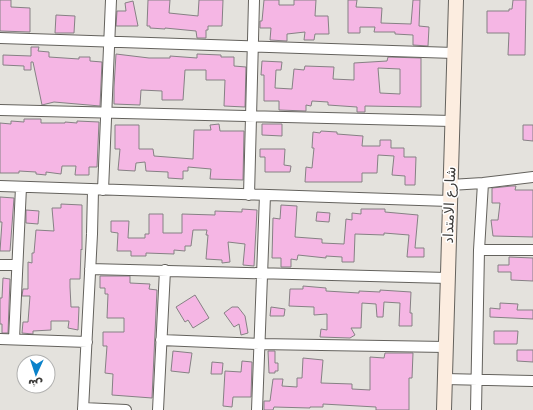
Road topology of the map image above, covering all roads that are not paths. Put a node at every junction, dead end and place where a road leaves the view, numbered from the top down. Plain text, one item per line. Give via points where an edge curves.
1 (111, 0) edge
2 (254, 0) edge
3 (456, 0) edge
4 (0, 38) edge
5 (109, 41) junction
6 (253, 46) junction
7 (454, 53) junction
8 (0, 110) edge
9 (107, 112) junction
10 (251, 116) junction
11 (452, 121) junction
12 (533, 177) edge
13 (483, 182) junction
14 (450, 184) junction
15 (0, 186) edge
16 (21, 187) junction
17 (93, 190) junction
18 (103, 190) junction
19 (249, 195) junction
20 (264, 195) junction
21 (449, 201) junction
22 (479, 250) junction
23 (533, 250) edge
24 (0, 265) edge
25 (17, 265) junction
26 (90, 269) junction
27 (165, 270) junction
28 (262, 273) junction
29 (448, 278) junction
30 (0, 339) edge
31 (14, 340) junction
32 (161, 340) junction
33 (87, 342) junction
34 (259, 344) junction
35 (446, 348) junction
36 (445, 379) junction
37 (476, 379) junction
38 (533, 381) edge
39 (83, 409) edge
40 (126, 410) edge
41 (158, 410) edge
42 (257, 410) edge
43 (444, 410) edge
44 (476, 410) edge

1 - 5 street
2 - 6 street
3 - 7 street, شارع الامتداد
4 - 5 street
5 - 6 street
5 - 9 street
6 - 7 street
6 - 10 street
7 - 11 street, شارع الامتداد
8 - 9 street
9 - 10 street
9 - 18 street
10 - 11 street
10 - 19 street
11 - 14 street, شارع الامتداد
12 - 13 street
13 - 14 street
13 - 22 street
14 - 21 street, شارع الامتداد
15 - 16 street
16 - 17 street
16 - 25 street
17 - 18 street
17 - 26 street
18 - 19 street
19 - 20 street
20 - 21 street
20 - 28 street
21 - 29 street, شارع الامتداد
22 - 23 street
22 - 37 street
24 - 25 street
25 - 31 street
26 - 27 street
26 - 33 street
27 - 28 street
27 - 32 street
28 - 29 street
28 - 34 street
29 - 35 street, شارع الامتداد
30 - 31 street
31 - 33 street
32 - 34 street
32 - 41 street
33 - 39 street
34 - 35 street
34 - 42 street
35 - 36 street, شارع الامتداد
36 - 37 street
36 - 43 street, شارع الامتداد
37 - 38 street
37 - 44 street
39 - 40 street

